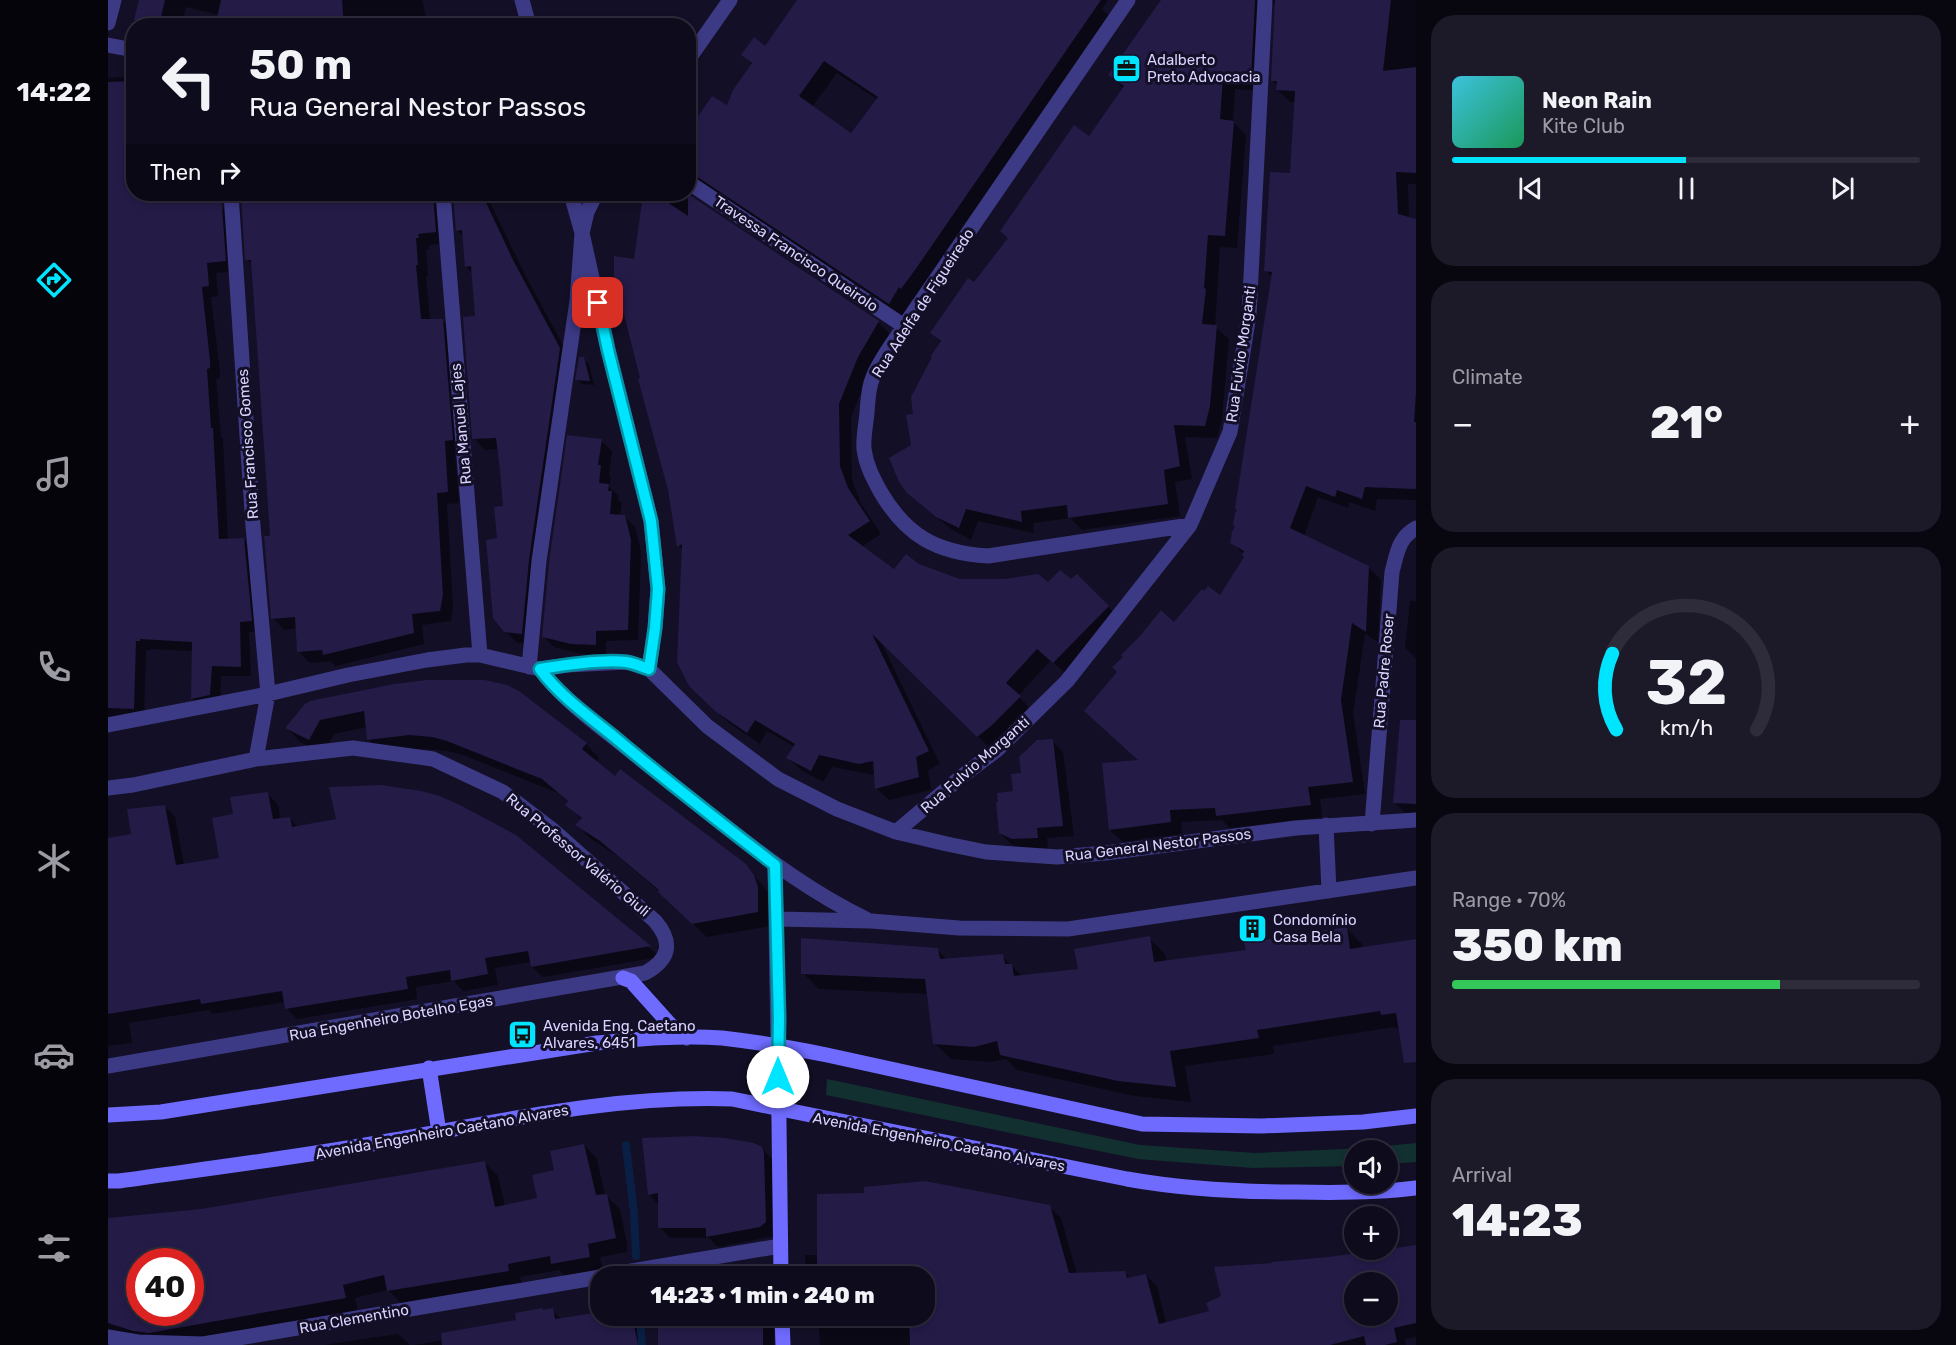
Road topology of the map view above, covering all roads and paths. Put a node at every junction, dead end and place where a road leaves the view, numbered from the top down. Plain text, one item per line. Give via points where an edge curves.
1 (114, 0) edge
2 (522, 0) edge
3 (730, 0) edge
4 (1128, 0) edge
5 (1265, 0) edge
6 (527, 18) edge
7 (108, 23) edge
8 (108, 45) edge
9 (126, 48) edge
10 (696, 49) edge
11 (696, 187) edge
12 (231, 201) edge
13 (444, 201) edge
14 (573, 201) edge
15 (592, 201) edge
16 (582, 233) junction
17 (904, 326) junction
18 (1190, 525) junction
19 (1416, 528) edge
20 (480, 655) junction
21 (535, 668) junction
22 (649, 669) junction
23 (268, 694) junction
24 (108, 725) edge
25 (256, 759) junction
26 (108, 788) edge
27 (1416, 820) edge
28 (1372, 824) junction
29 (1326, 825) junction
30 (896, 832) junction
31 (775, 865) junction
32 (1416, 878) edge
33 (1329, 891) junction
34 (777, 919) junction
35 (871, 921) junction
36 (666, 955) joint
37 (623, 978) junction
38 (687, 1038) junction
39 (778, 1046) junction
40 (108, 1066) edge
41 (429, 1068) junction
42 (778, 1108) junction
43 (108, 1115) edge
44 (1416, 1116) edge
45 (439, 1132) junction
46 (108, 1181) edge
47 (1416, 1188) edge
48 (780, 1246) junction
49 (665, 1266) edge
50 (781, 1266) edge
51 (590, 1279) edge
52 (782, 1326) edge
53 (108, 1337) edge
54 (783, 1345) edge

1 - 7 street
2 - 6 street
3 - 10 street
4 - 17 street, Rua Adelfa de Figueiredo
5 - 18 street, Rua Fulvio Morganti via 1249,315 1230,432
8 - 9 street
11 - 17 street, Travessa Francisco Queirolo
12 - 23 street, Rua Francisco Gomes
13 - 20 street, Rua Manuel Lajes
14 - 16 street
15 - 16 street
16 - 21 street via 577,301 539,561
16 - 22 street via 651,521 658,589
17 - 18 street, Rua Adelfa de Figueiredo via 873,376 864,447 867,465 884,499 916,535 964,555 988,556
18 - 30 street, Rua Fulvio Morganti via 1067,681 998,749
19 - 28 street, Rua Padre Roser via 1399,543 1392,572
20 - 21 street
20 - 23 street via 427,660
21 - 22 street via 612,661
21 - 31 street via 594,721
22 - 30 street, Rua General Nestor Passos via 707,726 778,779 837,809
23 - 24 street
23 - 25 street
25 - 26 street, Rua Professor Valério Giuli
25 - 36 street, Rua Professor Valério Giuli via 353,748 433,759 493,787 554,831 655,921 665,938
27 - 28 street, Rua General Nestor Passos
28 - 29 street, Rua General Nestor Passos
29 - 30 street, Rua General Nestor Passos via 1057,857 986,852
29 - 33 street
31 - 34 street
31 - 35 street
32 - 33 street
33 - 35 street via 1068,929 959,928
34 - 35 street
34 - 39 street
36 - 37 street, Rua Engenheiro Botelho Egas via 645,973
37 - 38 street via 631,981
37 - 40 street, Rua Engenheiro Botelho Egas
38 - 39 street
38 - 41 street via 597,1043
39 - 42 street
39 - 44 street via 1142,1124 1262,1126
41 - 43 street via 161,1112
41 - 45 street
42 - 45 street, Avenida Engenheiro Caetano Alvares via 722,1099 621,1102
42 - 47 street, Avenida Engenheiro Caetano Alvares via 1187,1188 1358,1193
42 - 48 street
45 - 46 street, Avenida Engenheiro Caetano Alvares via 327,1152
48 - 49 street, Rua Clementino
48 - 50 street
51 - 53 street, Rua Clementino via 203,1344
52 - 54 street

